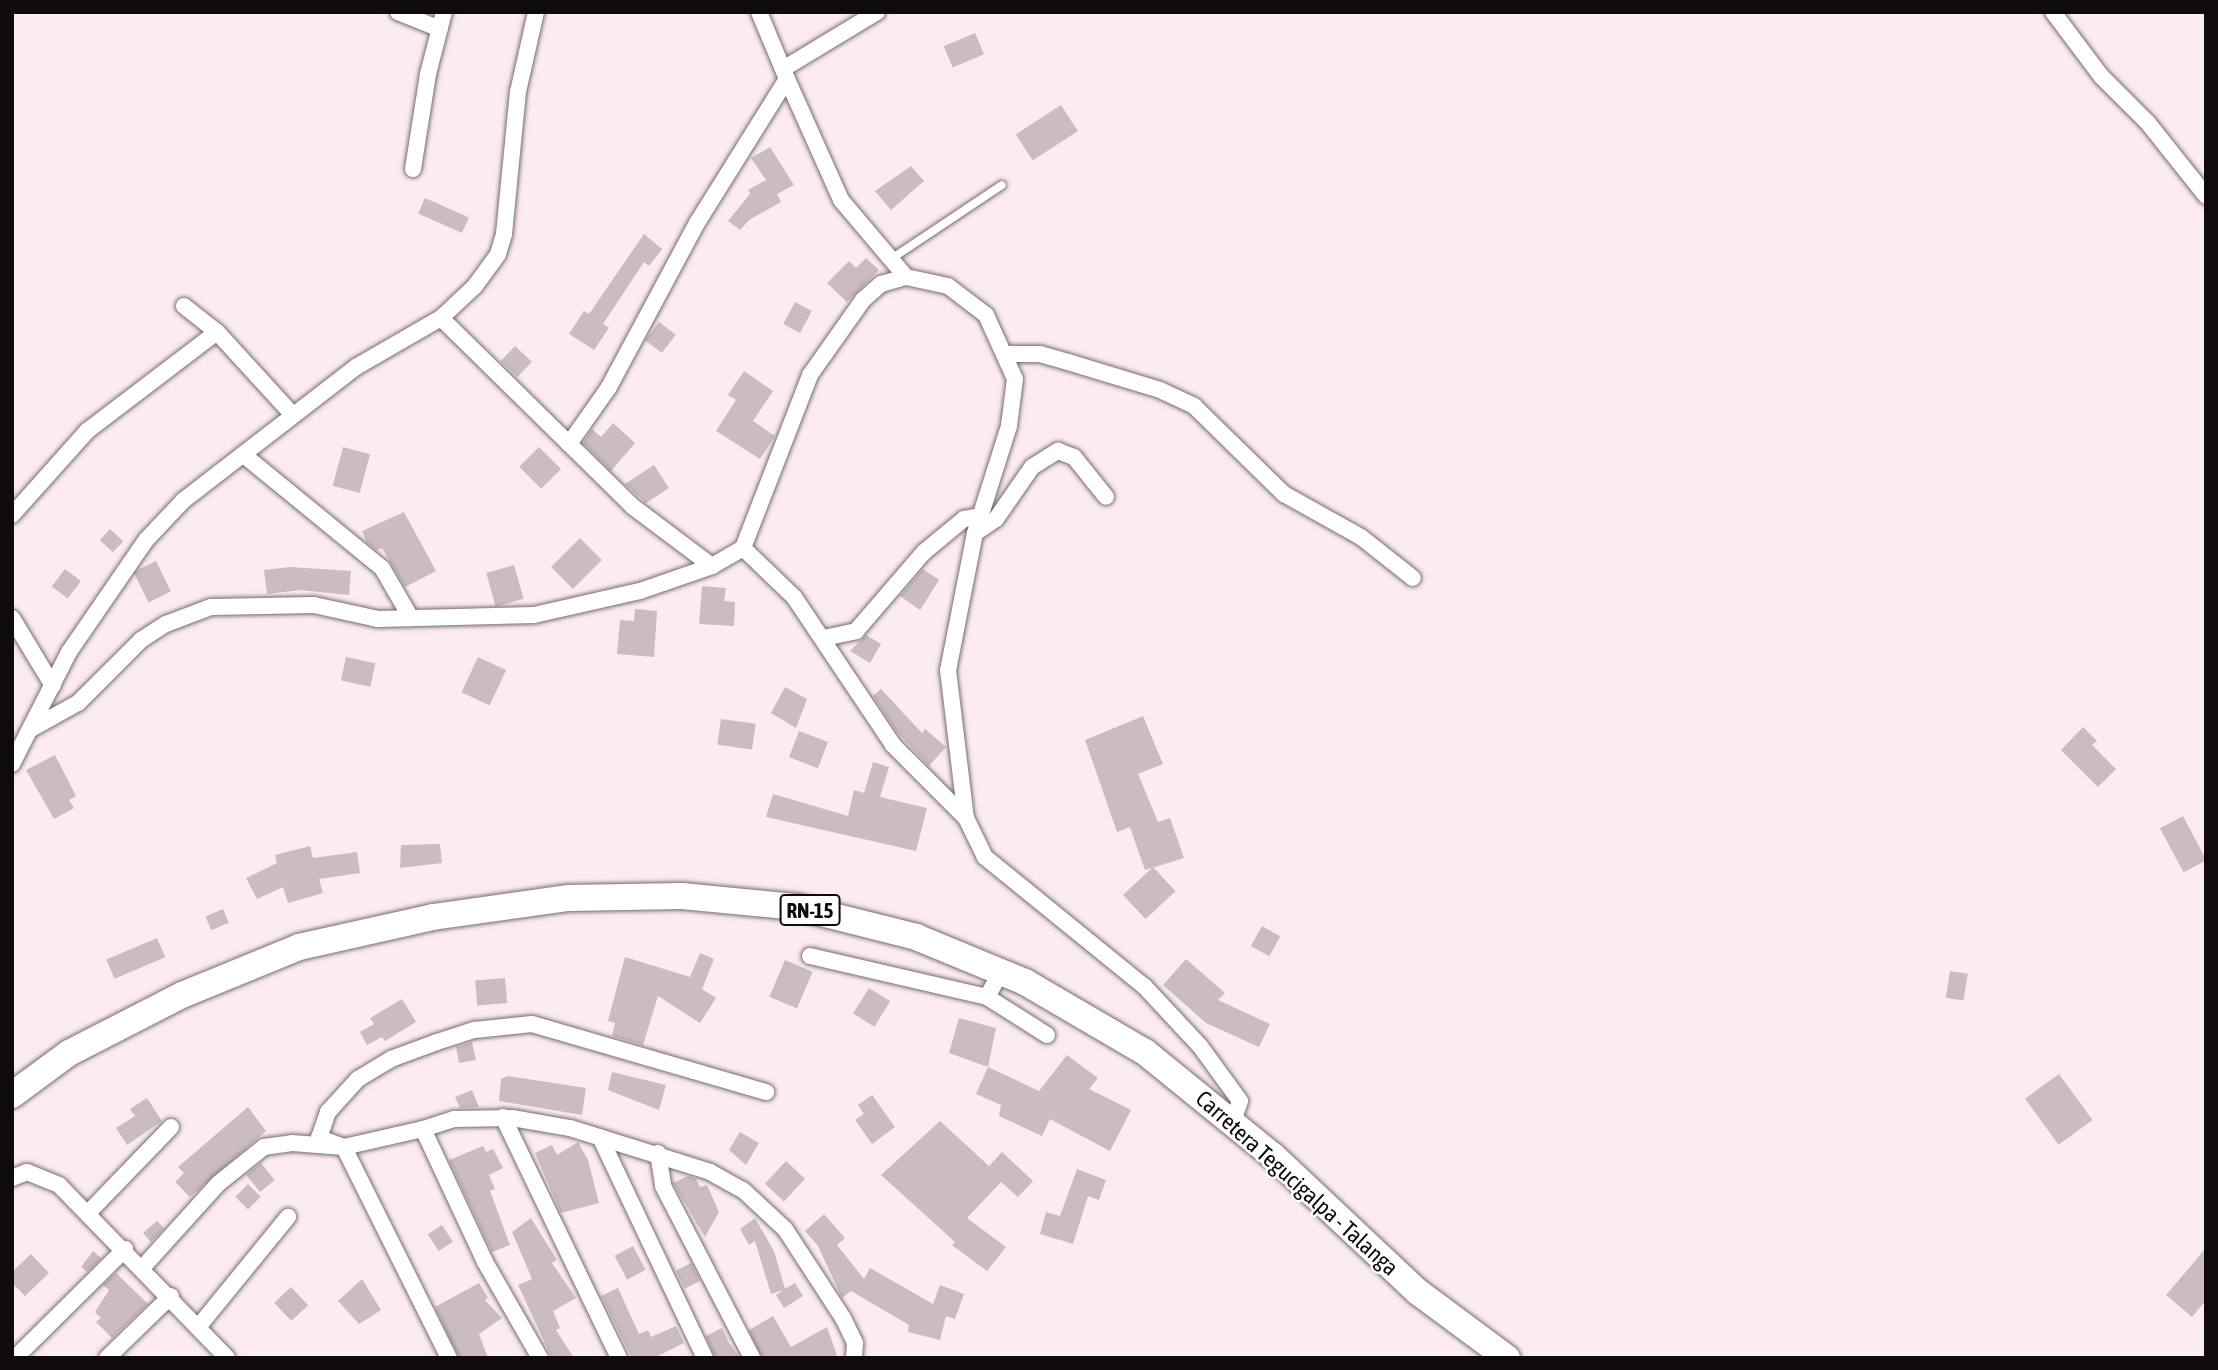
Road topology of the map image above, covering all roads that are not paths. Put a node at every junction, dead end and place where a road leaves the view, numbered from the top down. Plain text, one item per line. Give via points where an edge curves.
1 (398, 12) edge
2 (444, 12) edge
3 (759, 12) edge
4 (877, 12) edge
5 (2053, 12) edge
6 (531, 15) edge
7 (440, 29) junction
8 (785, 74) junction
9 (413, 169) dead end
10 (1002, 186) dead end
11 (2206, 196) edge
12 (891, 259) junction
13 (906, 276) junction
14 (184, 306) dead end
15 (441, 318) junction
16 (217, 332) junction
17 (1007, 354) junction
18 (292, 414) junction
19 (569, 444) junction
20 (245, 456) junction
21 (1106, 497) dead end
22 (12, 515) edge
23 (981, 516) junction
24 (975, 533) junction
25 (743, 548) junction
26 (712, 566) junction
27 (1413, 578) dead end
28 (12, 618) edge
29 (411, 618) junction
30 (824, 639) junction
31 (53, 686) junction
32 (31, 729) junction
33 (12, 764) edge
34 (967, 818) junction
35 (810, 956) dead end
36 (1002, 972) junction
37 (987, 997) junction
38 (1047, 1035) dead end
39 (766, 1092) dead end
40 (12, 1095) edge
41 (503, 1117) junction
42 (1233, 1121) junction
43 (171, 1127) dead end
44 (423, 1129) junction
45 (600, 1137) junction
46 (344, 1147) junction
47 (658, 1153) junction
48 (12, 1178) edge
49 (89, 1212) junction
50 (288, 1217) dead end
51 (125, 1249) junction
52 (143, 1267) junction
53 (171, 1296) junction
54 (199, 1326) junction
55 (219, 1355) edge
56 (15, 1358) edge
57 (107, 1358) edge
58 (449, 1358) edge
59 (540, 1358) edge
60 (619, 1358) edge
61 (705, 1358) edge
62 (752, 1358) edge
63 (854, 1358) edge
64 (1507, 1358) edge

1 - 7 street
2 - 7 street
3 - 8 street
4 - 8 street
5 - 11 street via 2101,76 2148,123
6 - 15 street via 501,244 475,286
7 - 9 street
8 - 12 street via 841,200
8 - 19 street via 697,223 609,387
10 - 12 lane
12 - 13 street
13 - 17 street via 948,286 972,301
13 - 25 street via 881,284 863,300 810,375
14 - 16 street
15 - 18 street via 395,342
15 - 19 street
16 - 18 street
16 - 22 street via 97,423
17 - 23 street via 1015,379 1014,402
17 - 27 street via 1040,354 1160,390 1194,407 1284,494 1361,537
18 - 20 street
19 - 26 street via 668,538
20 - 29 street via 382,568
20 - 31 street via 184,500 146,540 69,652
21 - 24 street via 1074,457 1058,451 1038,461 996,519
23 - 24 street
23 - 30 street via 964,519 924,552 856,631
24 - 34 street via 948,679
25 - 26 street
25 - 30 street via 775,575
26 - 29 street via 640,591 551,612
28 - 31 street
29 - 32 street via 378,619 314,605 267,603 202,609 141,640 78,703
30 - 34 street via 853,692 893,745
31 - 32 street
32 - 33 street
34 - 42 street via 985,857 1144,986 1200,1046 1240,1101
35 - 37 street
36 - 37 street
36 - 40 main road, Carretera Tegucigalpa - Talanga / RN-15 via 916,937 797,906 682,896 569,898 433,917 299,947 181,995 80,1047
36 - 42 main road, Carretera Tegucigalpa - Talanga / RN-15 via 1145,1052
37 - 38 street
39 - 46 street via 618,1046 532,1024 509,1024 437,1042 391,1059 358,1079 339,1096 320,1127 319,1138
41 - 44 street via 454,1119
41 - 45 street
41 - 60 street
42 - 64 main road, Carretera Tegucigalpa - Talanga / RN-15 via 1418,1292
43 - 49 street
44 - 46 street
44 - 59 street via 485,1262
45 - 47 street
45 - 61 street
46 - 52 street via 292,1143 264,1147 219,1183
46 - 58 street
47 - 62 street via 663,1186
47 - 63 street via 710,1172 767,1210 795,1243 843,1318 855,1343
48 - 49 street via 27,1172 58,1185
49 - 51 street
50 - 54 street
51 - 52 street
51 - 56 street
52 - 53 street
53 - 54 street
53 - 57 street
54 - 55 street

